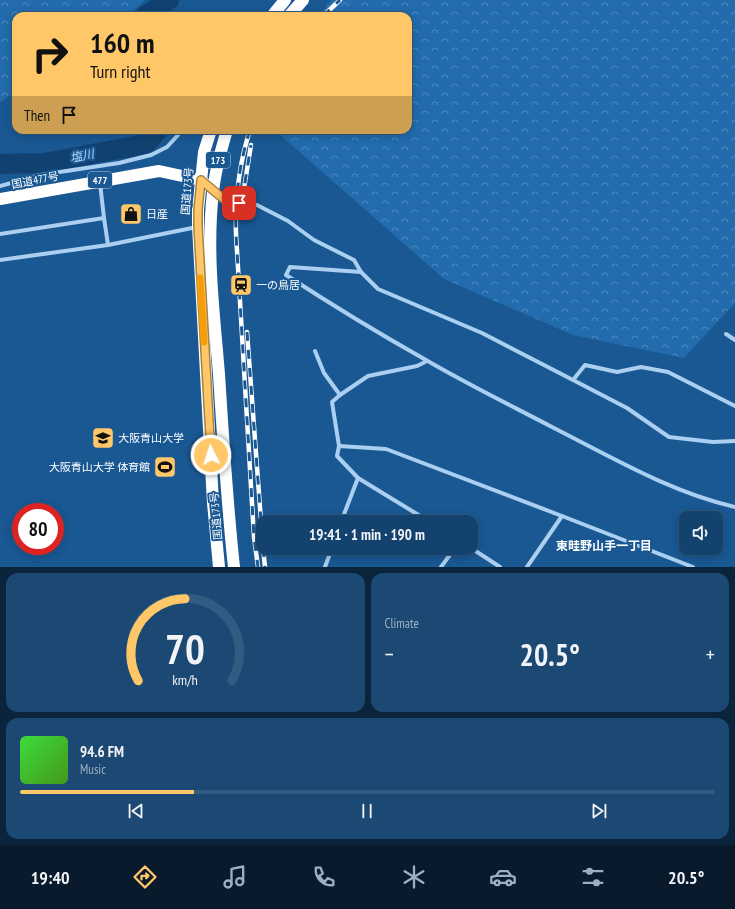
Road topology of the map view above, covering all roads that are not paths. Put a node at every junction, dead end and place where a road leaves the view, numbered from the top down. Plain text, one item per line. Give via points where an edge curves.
1 (285, 0) edge
2 (303, 0) edge
3 (275, 12) edge
4 (292, 12) edge
5 (178, 134) edge
6 (209, 134) edge
7 (226, 134) edge
8 (99, 180) junction
9 (201, 180) junction
10 (0, 186) edge
11 (213, 191) junction
12 (0, 198) edge
13 (104, 218) junction
14 (198, 226) junction
15 (0, 234) edge
16 (108, 245) junction
17 (0, 260) edge
18 (361, 272) junction
19 (726, 334) dead end
20 (735, 340) edge
21 (315, 351) dead end
22 (427, 361) junction
23 (573, 380) junction
24 (340, 394) junction
25 (735, 406) edge
26 (735, 441) edge
27 (339, 446) junction
28 (358, 478) junction
29 (735, 507) edge
30 (345, 515) edge
31 (419, 515) edge
32 (562, 516) junction
33 (478, 553) edge
34 (329, 555) edge
35 (450, 555) edge
36 (219, 567) edge
37 (234, 567) edge
38 (325, 567) edge
39 (441, 567) edge
40 (500, 567) edge
41 (527, 567) edge
42 (693, 567) edge

1 - 3 highway
2 - 4 highway
5 - 10 street via 167,147 151,155 118,163 40,175
6 - 9 highway, 国道173号 / 173
7 - 11 highway, 国道173号 / 173
8 - 9 highway, 国道477号 / 477 via 159,171
8 - 12 highway, 国道477号 / 477
8 - 13 street
9 - 11 highway
9 - 14 highway, 国道173号 / 173
11 - 18 street via 226,201 257,206 288,221 314,240 354,260
11 - 37 highway, 国道173号 / 173 via 210,230 212,280
13 - 15 street
13 - 16 street
14 - 16 street
14 - 36 highway, 国道173号 / 173
16 - 17 street
18 - 22 street via 290,268 286,275
18 - 23 street via 378,289 482,334
19 - 20 street
21 - 24 street via 324,373
22 - 24 street via 417,366 368,376
22 - 29 street via 671,487
23 - 25 street via 585,365 617,372 641,367 668,372
23 - 26 street via 628,408 669,437 713,442
24 - 27 street via 332,402
27 - 28 street via 337,456
27 - 32 street via 386,448
28 - 30 street
28 - 31 street
32 - 41 street
32 - 42 street
33 - 40 street
34 - 38 street
35 - 39 street

